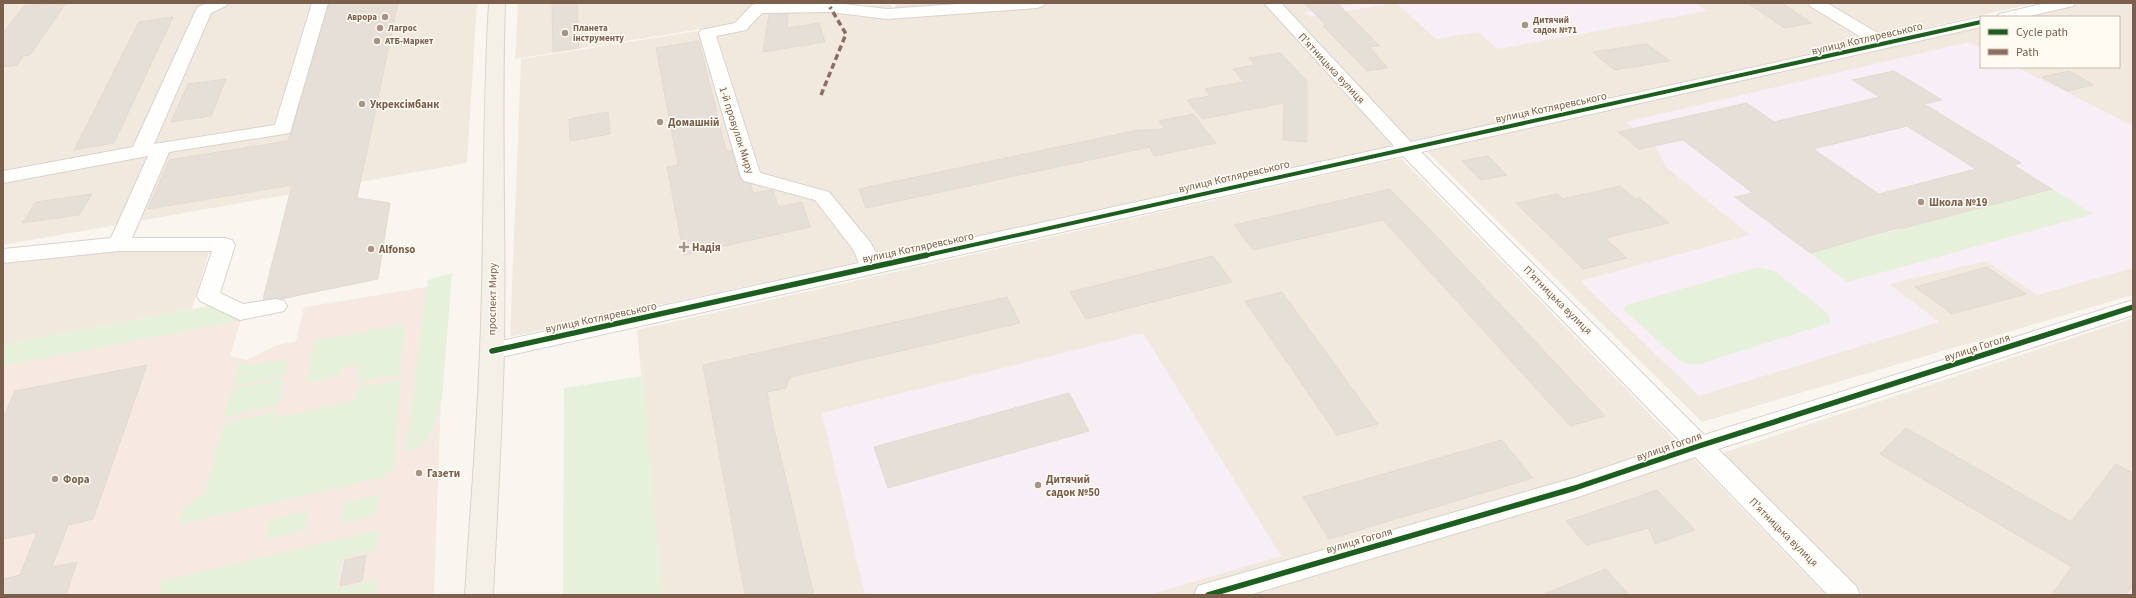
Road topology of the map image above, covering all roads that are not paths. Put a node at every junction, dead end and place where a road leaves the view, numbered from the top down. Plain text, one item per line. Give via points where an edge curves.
1 (220, 3) edge
2 (320, 3) edge
3 (497, 3) edge
4 (1037, 3) edge
5 (1272, 3) edge
6 (1816, 3) edge
7 (2067, 3) edge
8 (757, 6) edge
9 (939, 7) edge
10 (2009, 16) edge
11 (1980, 22) edge
12 (1884, 44) junction
13 (161, 148) junction
14 (1406, 148) junction
15 (140, 153) junction
16 (3, 177) edge
17 (119, 244) junction
18 (3, 256) edge
19 (872, 267) junction
20 (276, 306) dead end
21 (2133, 307) edge
22 (492, 351) junction
23 (1699, 446) junction
24 (479, 595) edge
25 (1208, 595) edge
26 (1846, 595) edge

1 - 15 street via 204,10
2 - 13 street via 283,130
3 - 22 main road, проспект Миру via 494,64
4 - 9 street, 1-й провулок Миру
5 - 14 street, Пʼятницька вулиця
6 - 12 street
7 - 10 street
8 - 9 street, 1-й провулок Миру via 830,7 887,14
8 - 19 street, 1-й провулок Миру via 740,26 707,33 751,177 822,196 863,247
11 - 12 street, вулиця Котляревського
12 - 14 street, вулиця Котляревського
13 - 15 street
13 - 17 street
14 - 19 street, вулиця Котляревського
14 - 23 street, Пʼятницька вулиця
15 - 16 street
17 - 18 street
17 - 20 street via 225,245 208,296 240,312
19 - 22 street, вулиця Котляревського
21 - 23 street, вулиця Гоголя
22 - 24 main road, проспект Миру
23 - 25 street, вулиця Гоголя via 1575,488
23 - 26 street, Пʼятницька вулиця

